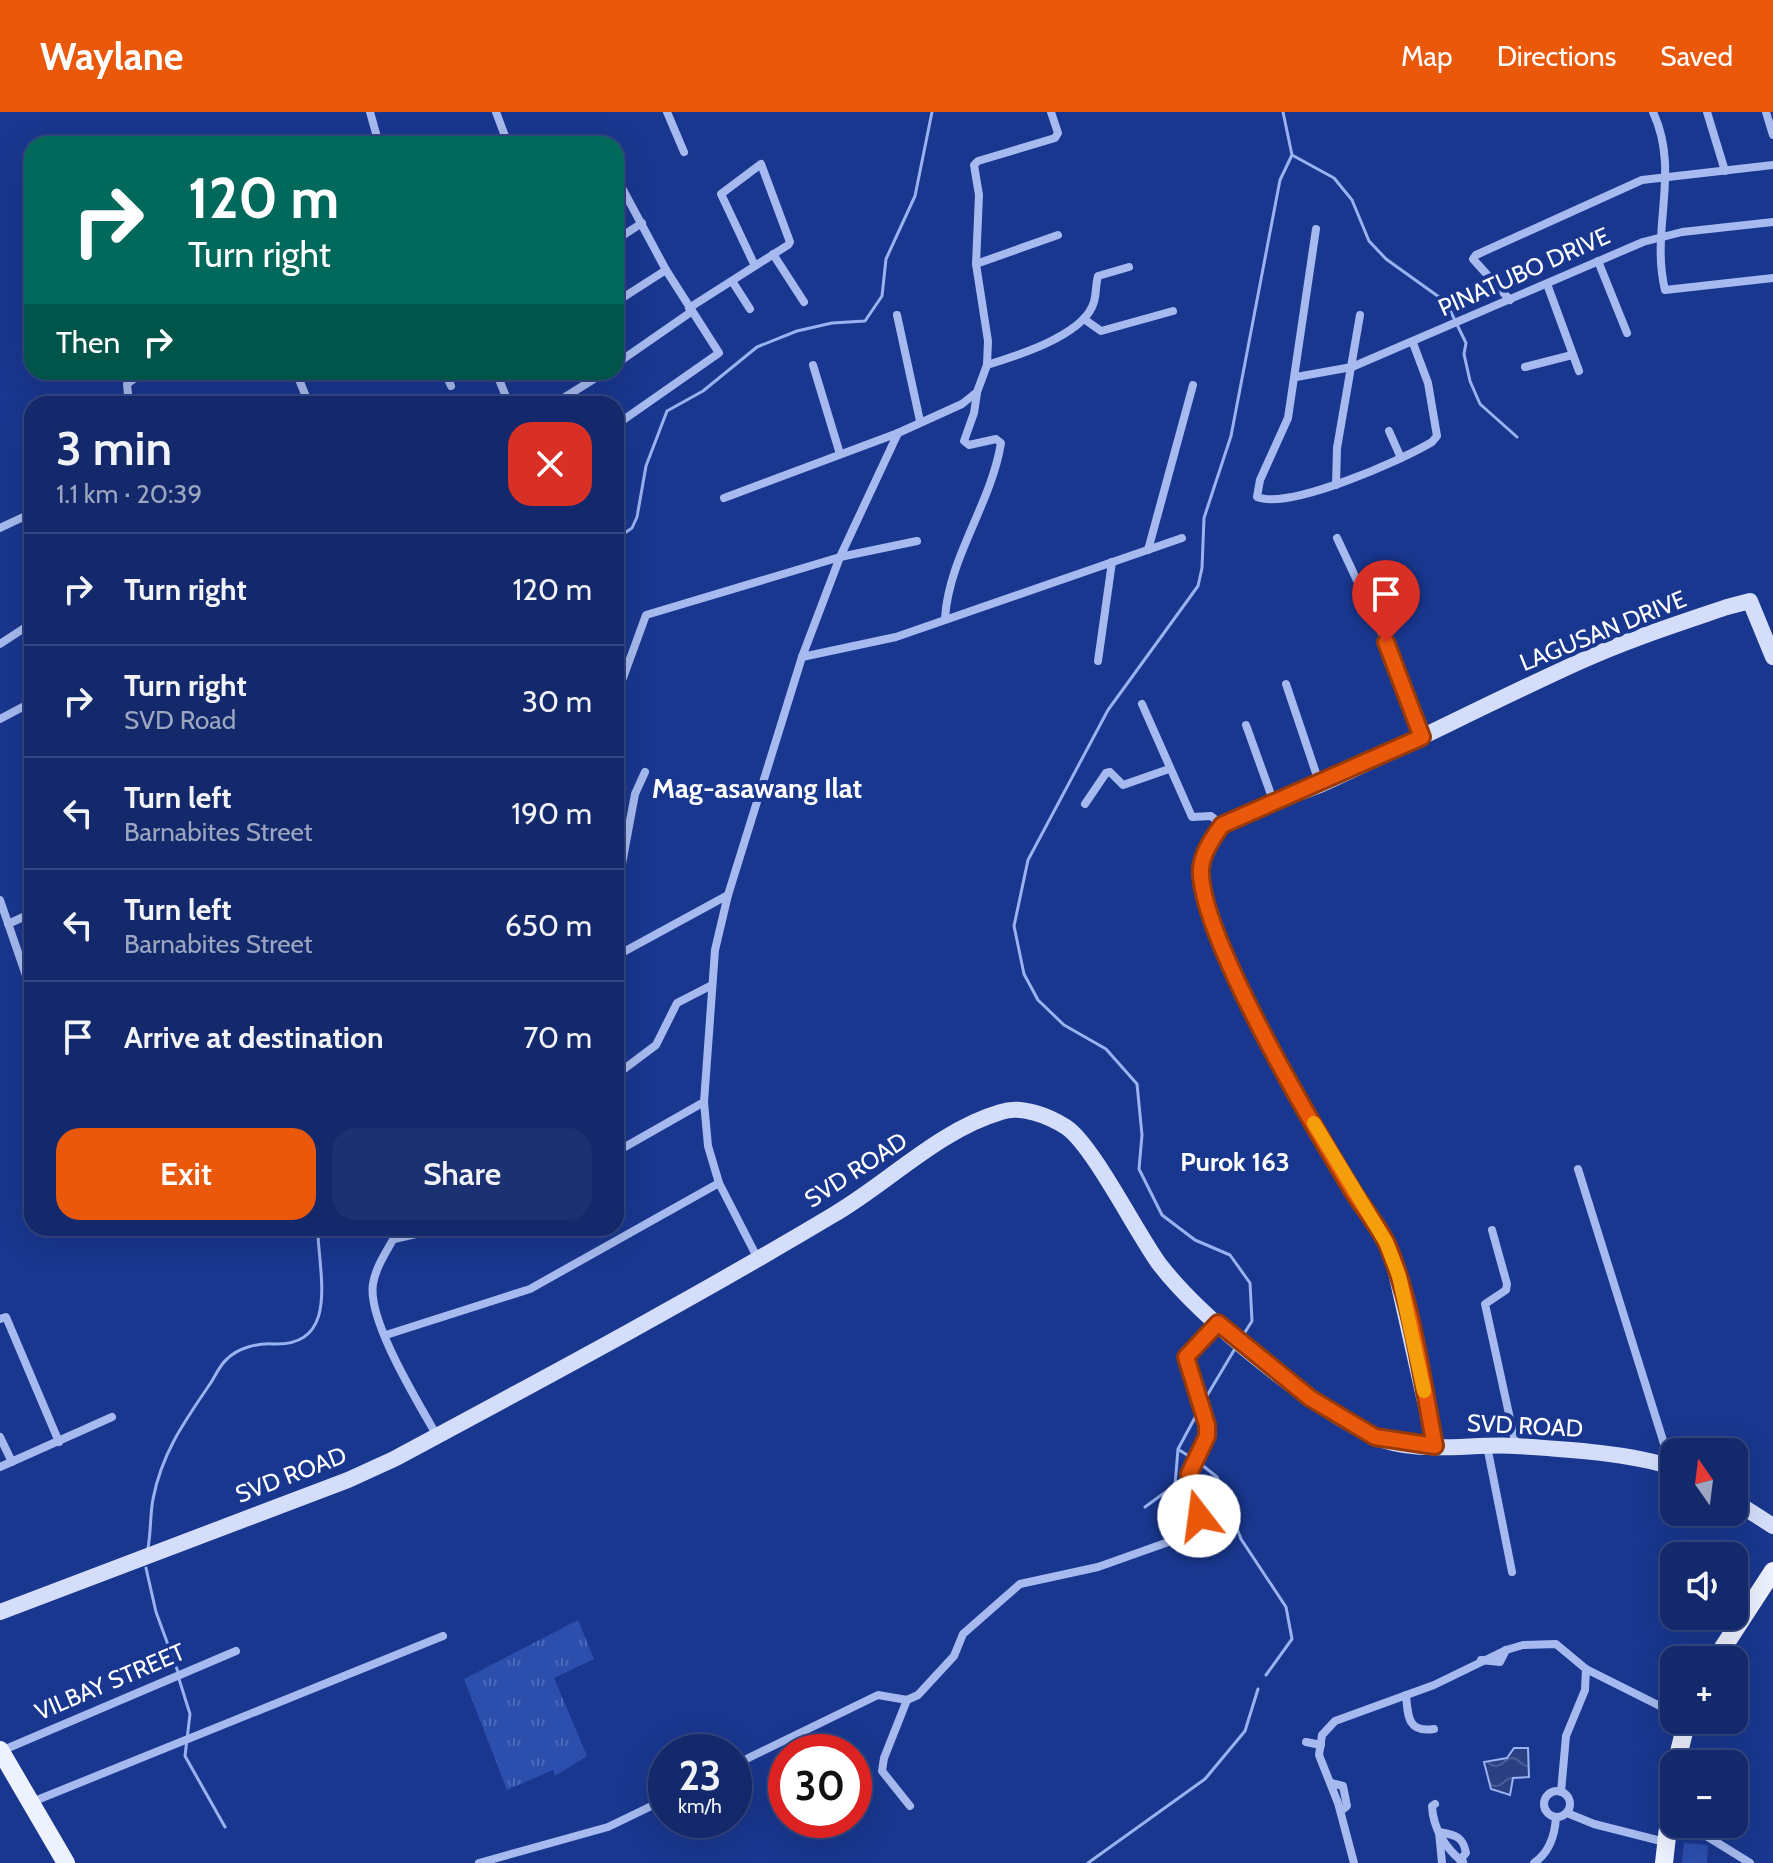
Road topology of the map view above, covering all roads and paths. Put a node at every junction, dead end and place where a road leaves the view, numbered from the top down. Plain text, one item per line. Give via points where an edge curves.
1 (370, 112) edge
2 (496, 112) edge
3 (667, 112) edge
4 (1051, 112) edge
5 (1653, 112) edge
6 (1707, 112) edge
7 (1766, 112) edge
8 (1773, 135) edge
9 (377, 136) edge
10 (505, 136) edge
11 (684, 152) dead end
12 (1773, 165) edge
13 (1725, 171) junction
14 (1666, 176) junction
15 (624, 191) edge
16 (1773, 222) edge
17 (642, 223) junction
18 (1316, 229) dead end
19 (624, 235) edge
20 (1058, 235) dead end
21 (1662, 236) junction
22 (773, 254) junction
23 (1598, 261) junction
24 (976, 264) junction
25 (755, 266) junction
26 (1129, 267) dead end
27 (666, 270) junction
28 (1773, 278) edge
29 (732, 281) junction
30 (1547, 284) junction
31 (624, 297) edge
32 (1510, 300) junction
33 (804, 302) dead end
34 (750, 309) dead end
35 (690, 310) junction
36 (1173, 311) dead end
37 (897, 315) dead end
38 (1360, 315) dead end
39 (1084, 319) junction
40 (1627, 333) dead end
41 (1413, 343) junction
42 (1572, 355) junction
43 (624, 358) edge
44 (813, 365) dead end
45 (987, 365) junction
46 (1352, 367) junction
47 (1525, 367) dead end
48 (1579, 371) dead end
49 (1296, 377) junction
50 (448, 380) edge
51 (592, 380) edge
52 (1193, 385) dead end
53 (451, 386) dead end
54 (977, 392) junction
55 (567, 396) edge
56 (624, 420) edge
57 (920, 421) junction
58 (1389, 431) dead end
59 (898, 433) junction
60 (840, 454) junction
61 (1401, 458) junction
62 (1336, 485) junction
63 (724, 498) dead end
64 (24, 517) edge
65 (0, 528) edge
66 (1182, 538) dead end
67 (1337, 538) dead end
68 (917, 541) dead end
69 (1148, 550) junction
70 (840, 557) junction
71 (1112, 562) junction
72 (945, 618) junction
73 (24, 628) edge
74 (0, 644) edge
75 (802, 657) junction
76 (1773, 657) edge
77 (1098, 661) dead end
78 (624, 675) edge
79 (1286, 684) dead end
80 (1142, 704) dead end
81 (24, 706) edge
82 (0, 719) edge
83 (1246, 725) dead end
84 (1422, 737) junction
85 (1169, 769) junction
86 (645, 772) dead end
87 (1320, 785) junction
88 (1275, 803) junction
89 (1085, 804) dead end
90 (1222, 825) junction
91 (624, 853) edge
92 (728, 895) junction
93 (0, 900) edge
94 (24, 917) edge
95 (8, 924) junction
96 (624, 952) edge
97 (24, 970) edge
98 (712, 985) junction
99 (624, 1069) edge
100 (704, 1102) junction
101 (624, 1147) edge
102 (1578, 1169) dead end
103 (719, 1183) junction
104 (1492, 1230) dead end
105 (395, 1236) edge
106 (407, 1236) edge
107 (394, 1239) junction
108 (758, 1259) junction
109 (0, 1319) edge
110 (1218, 1323) junction
111 (386, 1335) junction
112 (112, 1417) dead end
113 (437, 1436) junction
114 (0, 1437) edge
115 (1663, 1438) edge
116 (59, 1442) junction
117 (1435, 1446) junction
118 (1486, 1446) junction
119 (1516, 1446) junction
120 (12, 1462) junction
121 (1660, 1464) edge
122 (0, 1467) edge
123 (1748, 1510) edge
124 (1773, 1526) edge
125 (1773, 1571) edge
126 (1512, 1572) dead end
127 (0, 1612) edge
128 (443, 1636) dead end
129 (1724, 1646) edge
130 (236, 1651) dead end
131 (1586, 1669) junction
132 (1406, 1695) junction
133 (907, 1700) junction
134 (1660, 1706) edge
135 (1434, 1729) dead end
136 (1306, 1742) dead end
137 (1321, 1745) junction
138 (0, 1751) edge
139 (752, 1756) edge
140 (1561, 1792) junction
141 (31, 1802) junction
142 (1435, 1804) dead end
143 (910, 1806) dead end
144 (648, 1808) edge
145 (1567, 1813) junction
146 (1556, 1817) junction
147 (1439, 1832) junction
148 (1660, 1832) edge
149 (1666, 1838) edge
150 (1710, 1838) edge
151 (1462, 1861) edge
152 (66, 1863) edge
153 (479, 1863) edge
154 (1354, 1863) edge
155 (1442, 1863) edge
156 (1534, 1863) edge
157 (1664, 1863) edge
158 (1750, 1863) edge

1 - 9 street
2 - 10 street
3 - 11 street
4 - 24 street via 1055,138 974,165 979,195
5 - 14 street via 1666,143
6 - 13 street
7 - 8 street
12 - 13 street
13 - 14 street
14 - 21 street
14 - 32 street via 1642,180 1476,255 1480,269
15 - 17 street
16 - 21 street, PINATUBO DRIVE
17 - 19 street
17 - 27 street
18 - 49 street
20 - 24 street
21 - 23 street, PINATUBO DRIVE
21 - 28 street via 1663,282 1670,292
22 - 25 street
22 - 25 street via 788,245 790,235 764,164 758,164 721,194
22 - 33 street
23 - 30 street, PINATUBO DRIVE
23 - 40 street
24 - 45 street via 986,318
25 - 29 street
26 - 39 street via 1098,276 1093,306
27 - 31 street
27 - 35 street
29 - 34 street
29 - 35 street
30 - 32 street, PINATUBO DRIVE
30 - 42 street
32 - 41 street, PINATUBO DRIVE
35 - 43 street
35 - 56 street via 717,347 715,358
36 - 39 street via 1101,331
37 - 57 street
38 - 46 street
39 - 45 street via 1037,347
41 - 46 street, PINATUBO DRIVE
41 - 61 street via 1428,383 1437,436
42 - 47 street
42 - 48 street
44 - 60 street
45 - 54 street
46 - 49 street, PINATUBO DRIVE
46 - 62 street
49 - 62 street via 1284,434 1257,497 1279,498
50 - 53 street
51 - 55 street
52 - 69 street
54 - 57 street
54 - 72 street via 964,441 1001,443
57 - 59 street
58 - 61 street
59 - 60 street
59 - 70 street
60 - 63 street
61 - 62 street
64 - 65 street
66 - 69 street
67 - 84 street via 1386,642
68 - 70 street
69 - 71 street
70 - 75 street
70 - 78 street via 646,615
71 - 72 street
71 - 77 street
72 - 75 street via 896,637
73 - 74 street
75 - 92 street
76 - 84 main road, LAGUSAN DRIVE via 1750,601 1582,661
79 - 87 street
80 - 85 street
81 - 82 street
83 - 88 street
84 - 87 main road
85 - 89 street via 1123,785 1106,773
85 - 90 street via 1192,817 1211,816
86 - 91 street via 635,794
87 - 88 main road
88 - 90 main road
90 - 117 main road via 1208,844 1201,868 1211,921 1312,1120 1386,1242 1399,1276
92 - 96 street
92 - 98 street
93 - 95 street
94 - 95 street
95 - 97 street
98 - 99 street via 677,1003 656,1045
98 - 100 street
100 - 101 street
100 - 103 street via 708,1146
102 - 115 street
103 - 108 street
103 - 111 street via 530,1289
104 - 119 street via 1507,1284 1485,1304
105 - 107 street
106 - 107 street
107 - 111 street via 372,1288
108 - 110 main road, SVD ROAD via 838,1213 959,1130 1004,1110 1033,1112 1068,1128 1159,1263
108 - 113 main road, SVD ROAD
109 - 116 street via 6,1317
110 - 117 main road, SVD ROAD via 1310,1398 1375,1437
110 - 133 street via 1186,1357 1207,1425 1189,1474 1199,1525 1191,1534 1098,1567 1020,1584 963,1634 940,1674
111 - 113 street
112 - 116 street
113 - 127 main road, SVD ROAD via 348,1480
114 - 120 street
116 - 120 street
117 - 118 main road, SVD ROAD
118 - 119 main road, SVD ROAD
118 - 126 street
119 - 121 main road, SVD ROAD
120 - 122 street
123 - 124 main road
125 - 129 main road
128 - 141 street
130 - 138 street, VILBAY STREET
131 - 132 street via 1556,1644 1506,1650
131 - 134 street
131 - 140 street via 1585,1690 1566,1736
132 - 135 street via 1414,1728
132 - 137 street via 1335,1721 1322,1735
133 - 139 street via 878,1695
133 - 143 street via 882,1771
136 - 137 street
137 - 154 street via 1319,1755
138 - 141 main road
140 - 145 street via 1570,1800
140 - 146 street via 1549,1794 1545,1801 1548,1813
141 - 152 main road
142 - 147 street via 1432,1821
144 - 153 street via 608,1827
145 - 146 street
145 - 148 street via 1594,1824
146 - 156 street via 1555,1834
147 - 151 street
147 - 151 street via 1464,1842
147 - 155 street
149 - 157 main road
150 - 158 street

